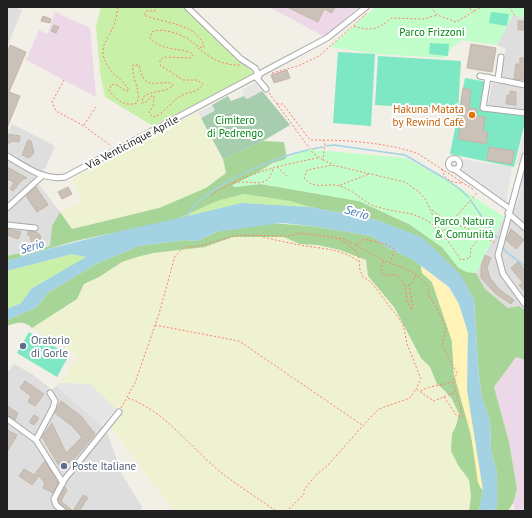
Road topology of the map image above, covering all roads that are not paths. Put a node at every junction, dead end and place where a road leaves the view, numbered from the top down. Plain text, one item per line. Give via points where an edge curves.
1 (186, 7) edge
2 (367, 10) edge
3 (501, 57) dead end
4 (258, 76) junction
5 (480, 76) dead end
6 (488, 77) junction
7 (498, 79) junction
8 (525, 85) edge
9 (266, 90) road end
10 (525, 113) edge
11 (7, 156) edge
12 (525, 156) edge
13 (454, 169) dead end
14 (42, 176) junction
15 (7, 208) edge
16 (509, 211) junction
17 (7, 225) edge
18 (35, 228) dead end
19 (525, 228) edge
20 (525, 304) edge
21 (50, 393) dead end
22 (118, 413) road end
23 (7, 420) edge
24 (36, 440) junction
25 (63, 482) junction
26 (63, 511) edge

1 - 4 street via 255,68
2 - 4 street, Via Venticinque Aprile via 327,38
3 - 7 street
4 - 9 street
4 - 14 street, Via Venticinque Aprile via 65,177 57,179
5 - 6 street
6 - 7 street
6 - 10 street via 483,108
7 - 8 street
11 - 14 street, Via Venticinque Aprile
12 - 16 street
13 - 16 street
14 - 15 street
16 - 19 street
16 - 20 street via 498,261 503,274
17 - 18 street
21 - 24 street via 55,401 53,408
22 - 25 street
23 - 24 street
24 - 25 street
25 - 26 street via 54,499

